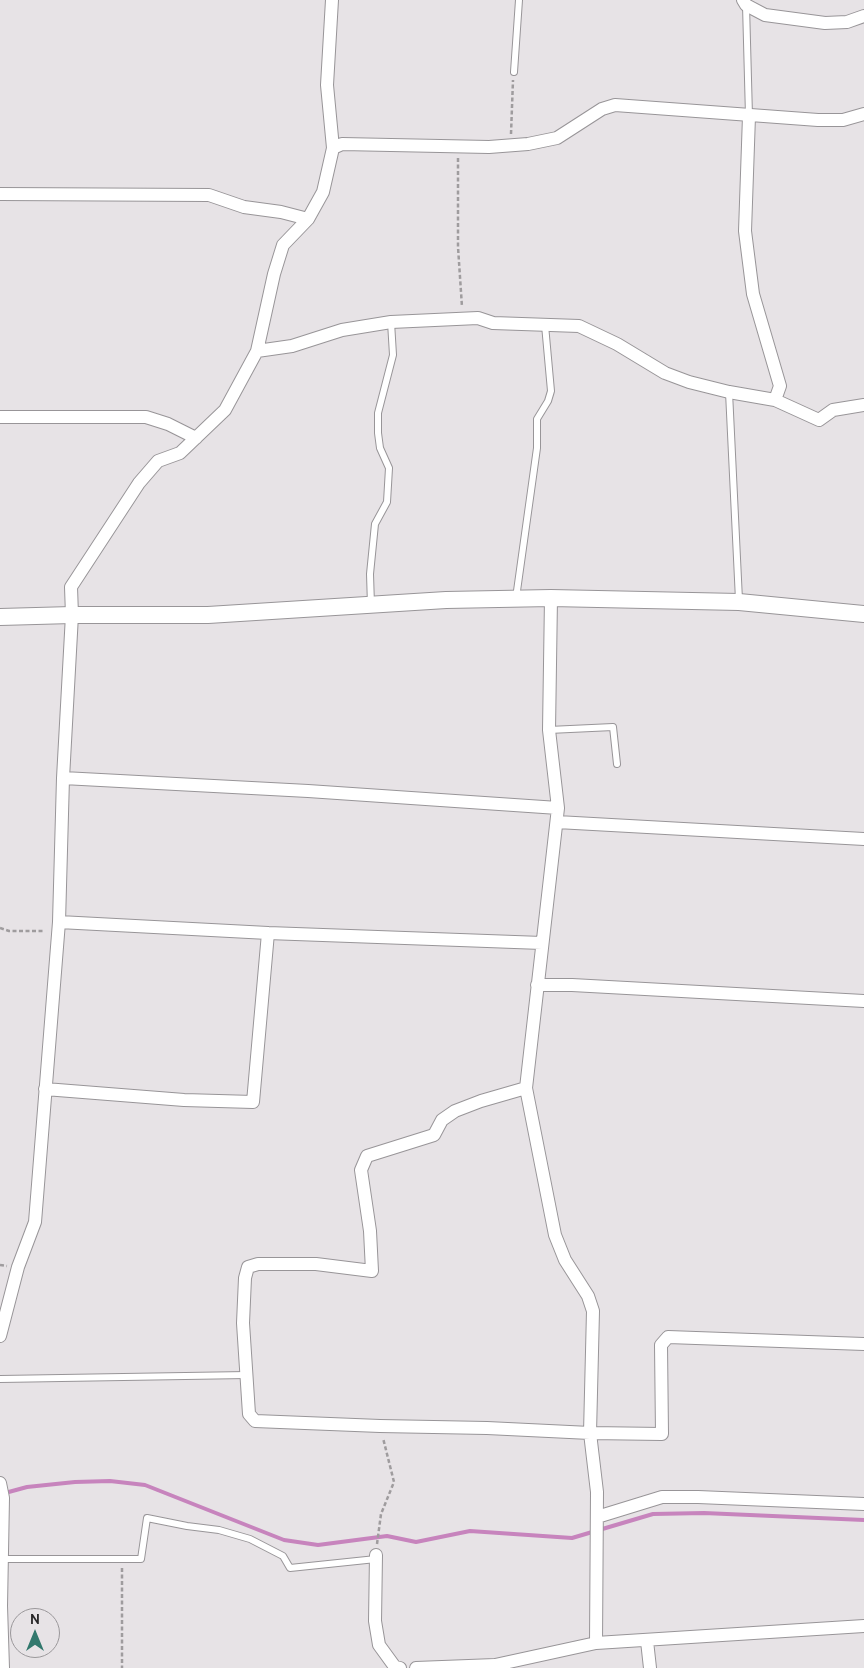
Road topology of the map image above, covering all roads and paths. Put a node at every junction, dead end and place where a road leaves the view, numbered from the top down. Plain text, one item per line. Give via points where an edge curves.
1 (332, 0) edge
2 (519, 0) edge
3 (744, 3) edge
4 (864, 16) edge
5 (514, 72) joint
6 (863, 113) edge
7 (749, 116) junction
8 (510, 146) junction
9 (459, 147) junction
10 (333, 148) junction
11 (0, 194) edge
12 (308, 219) junction
13 (462, 319) junction
14 (391, 322) junction
15 (545, 325) junction
16 (257, 351) junction
17 (729, 392) junction
18 (775, 400) junction
19 (864, 405) edge
20 (0, 417) edge
21 (196, 438) junction
22 (551, 598) junction
23 (515, 599) junction
24 (739, 602) junction
25 (371, 605) junction
26 (864, 614) edge
27 (72, 615) junction
28 (0, 617) edge
29 (549, 730) junction
30 (617, 764) dead end
31 (63, 778) junction
32 (558, 808) junction
33 (557, 822) junction
34 (864, 838) edge
35 (59, 927) junction
36 (0, 928) edge
37 (268, 933) junction
38 (542, 943) junction
39 (537, 985) junction
40 (864, 1001) edge
41 (526, 1088) junction
42 (45, 1089) junction
43 (0, 1336) edge
44 (864, 1344) edge
45 (248, 1375) junction
46 (0, 1379) edge
47 (380, 1426) junction
48 (590, 1434) junction
49 (0, 1483) edge
50 (864, 1504) edge
51 (597, 1517) junction
52 (376, 1557) junction
53 (2, 1559) junction
54 (122, 1559) junction
55 (0, 1606) edge
56 (864, 1626) edge
57 (647, 1641) junction
58 (596, 1643) junction
59 (3, 1668) edge
60 (122, 1668) edge
61 (400, 1668) edge
62 (416, 1668) edge
63 (650, 1668) edge

1 - 10 street via 327,85
2 - 5 lane
3 - 4 street via 766,15 826,23 847,22
3 - 7 lane
5 - 8 path
6 - 7 street via 842,120
7 - 8 street via 615,105 602,109 557,138
7 - 18 street via 745,231 753,294 780,386
8 - 9 street
9 - 10 street via 342,144
9 - 13 path via 457,190
10 - 12 street via 323,192
11 - 12 street via 209,195 244,207
12 - 16 street via 283,245
13 - 14 street
13 - 15 street
14 - 16 street via 342,330 292,346
14 - 25 lane via 393,355 378,413 380,448 389,468 388,502 375,524 370,574
15 - 17 street via 579,326 665,373
15 - 23 lane via 551,391 537,419 537,448
16 - 21 street via 225,410
17 - 18 street
17 - 24 lane
18 - 19 street via 819,420 833,410
20 - 21 street via 146,417
21 - 27 street via 180,453 158,461 139,483 71,587
22 - 23 street
22 - 24 street
22 - 29 street
23 - 25 street
24 - 26 street
25 - 27 street via 208,615
27 - 28 street
27 - 31 street
29 - 30 lane via 613,727
29 - 32 street
31 - 32 street
31 - 35 street
32 - 33 street
33 - 34 street
33 - 38 street
35 - 36 path via 10,931
35 - 37 street
35 - 42 street
37 - 38 street
37 - 42 street via 253,1102
38 - 39 street
39 - 40 street
39 - 41 street
41 - 45 street via 454,1111 442,1120 434,1135 367,1156 361,1170 372,1271 316,1264 258,1264 248,1267 244,1323
41 - 48 street via 555,1235 564,1260 588,1296 593,1311
42 - 43 street via 35,1222 18,1267
44 - 48 street via 668,1337 661,1345 662,1434
45 - 46 lane
45 - 47 street via 249,1414 255,1421
47 - 48 street
47 - 52 path via 394,1482 381,1514
48 - 51 street
49 - 53 street via 3,1498
50 - 51 street via 662,1497
51 - 58 street
52 - 54 lane via 290,1568 283,1556 250,1539 219,1530 147,1518 141,1559
52 - 61 street via 374,1621 379,1645 395,1667
53 - 54 lane
53 - 55 street
54 - 60 path
55 - 59 street
56 - 57 street
57 - 58 street
57 - 63 street
58 - 62 street via 495,1665

